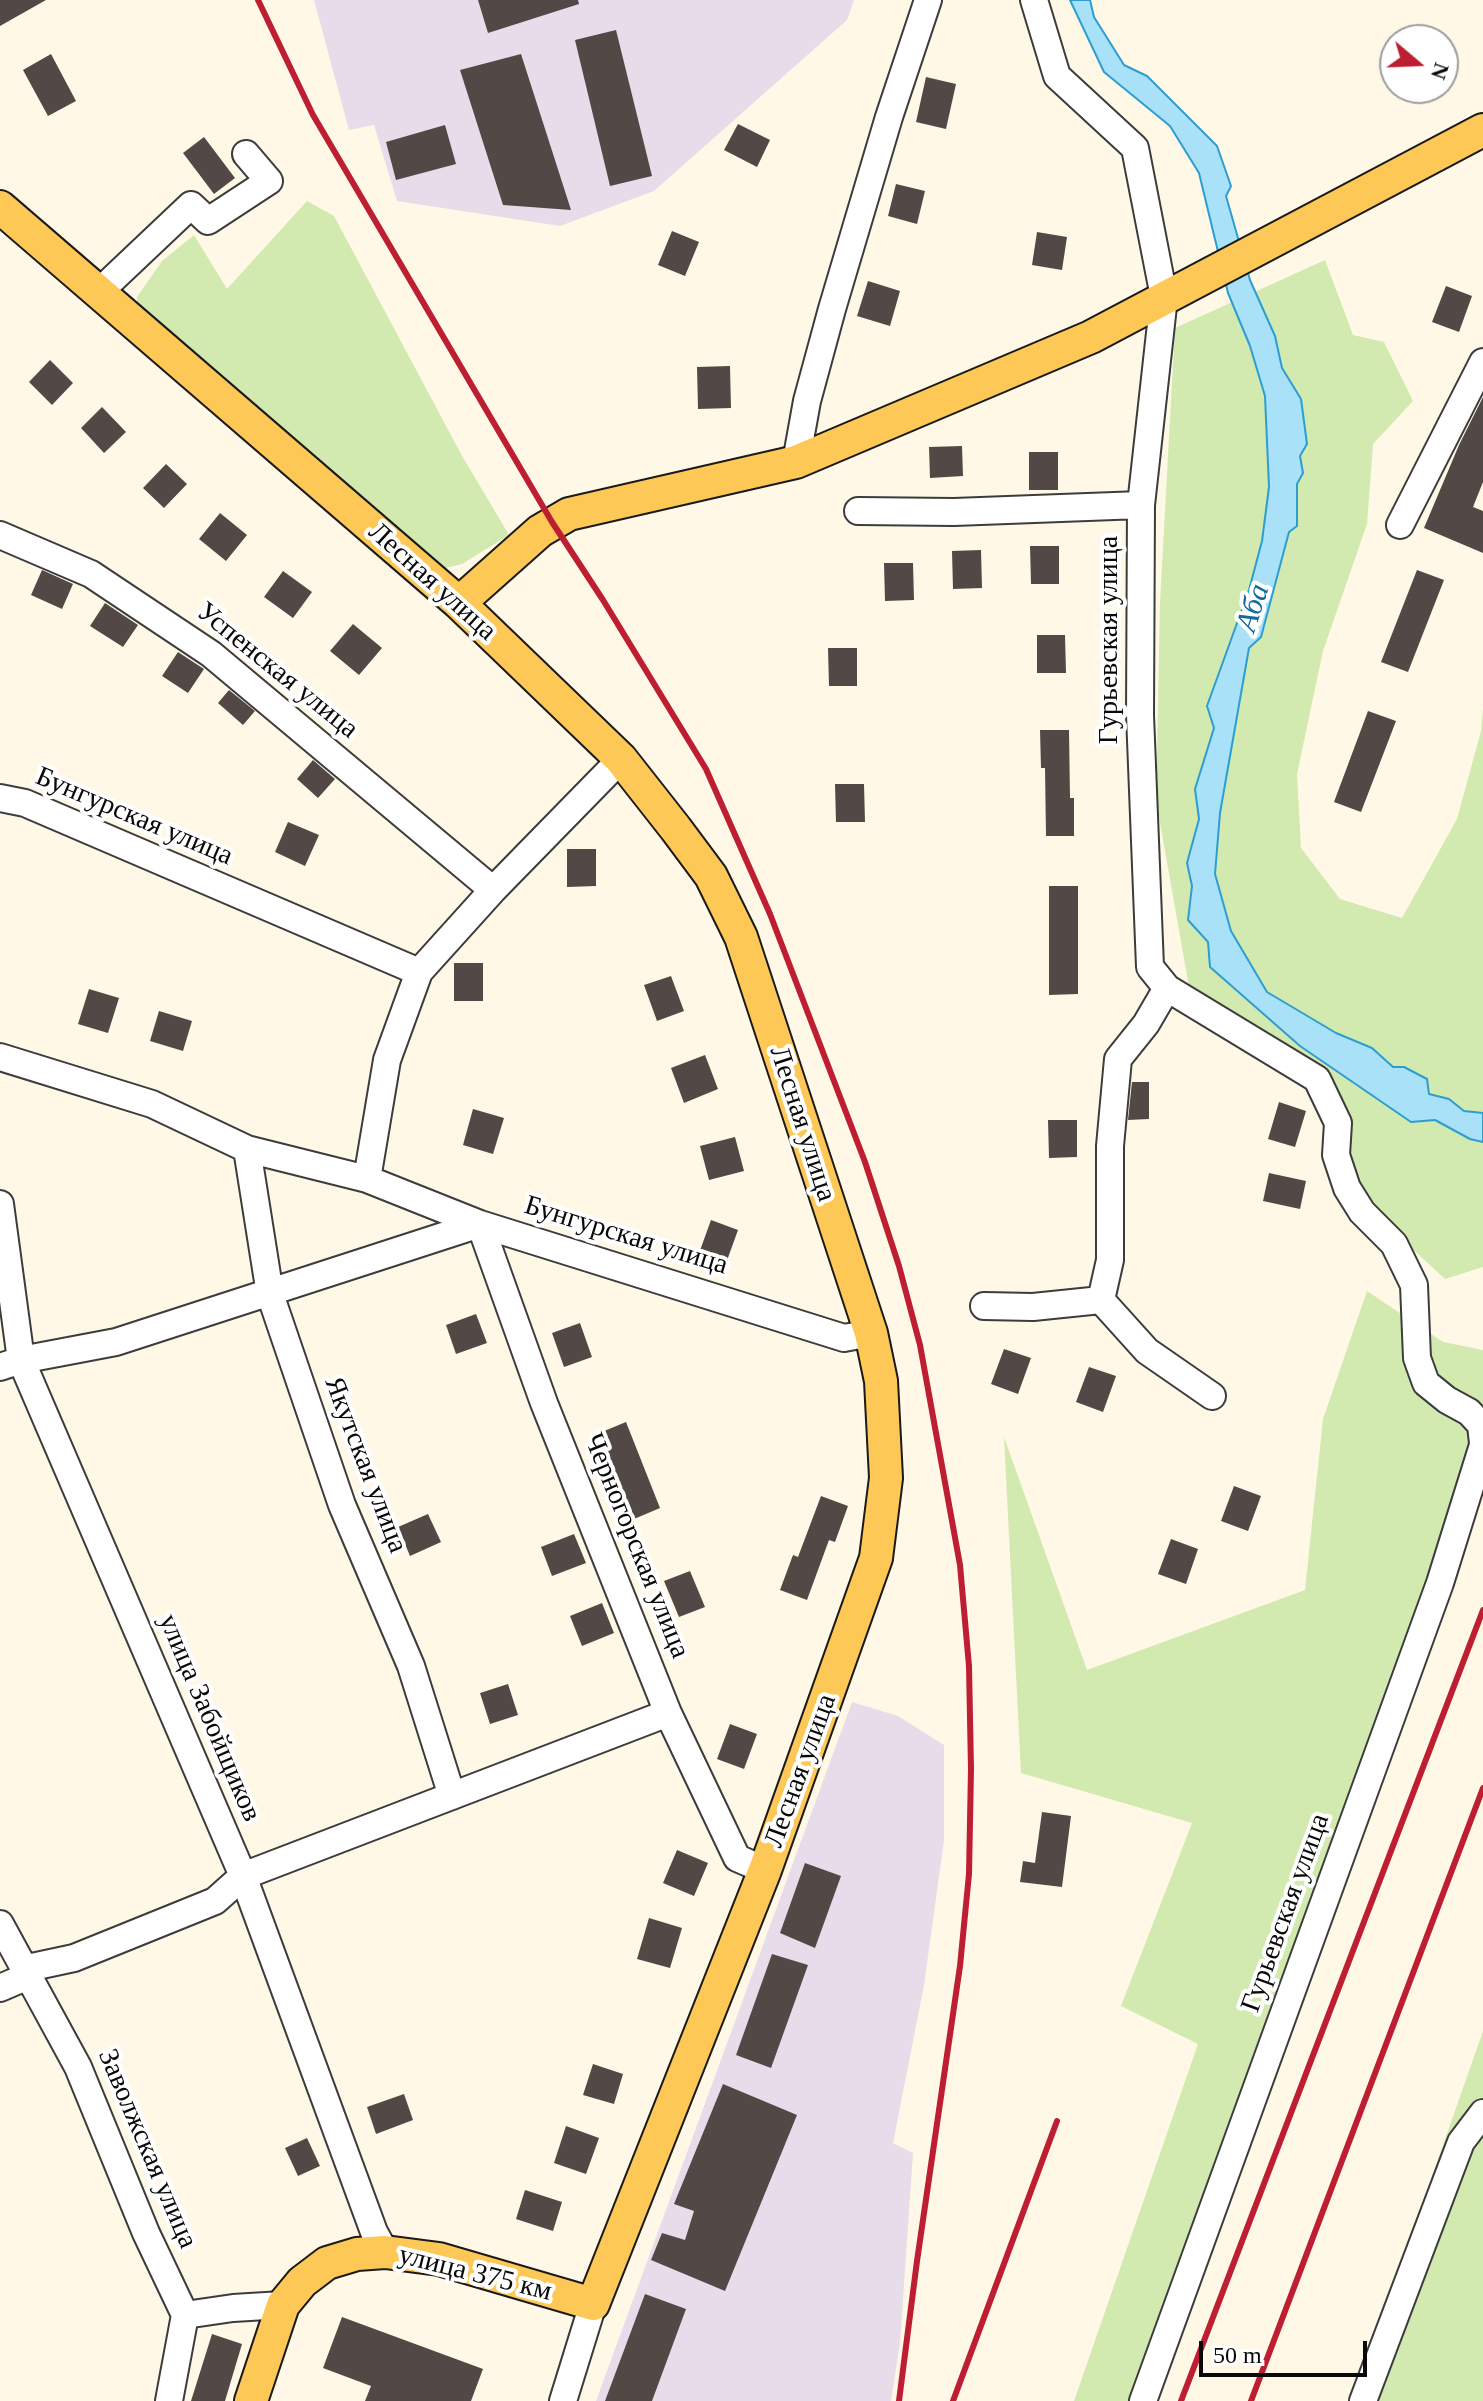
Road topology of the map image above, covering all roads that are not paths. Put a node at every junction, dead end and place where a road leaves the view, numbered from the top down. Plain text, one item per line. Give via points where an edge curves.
1 (928, 0) edge
2 (1034, 0) edge
3 (1483, 130) edge
4 (246, 154) dead end
5 (0, 207) edge
6 (99, 292) junction
7 (1174, 292) junction
8 (1483, 362) edge
9 (796, 462) junction
10 (1141, 505) junction
11 (858, 511) dead end
12 (1400, 525) dead end
13 (0, 535) edge
14 (459, 603) junction
15 (621, 759) junction
16 (0, 798) edge
17 (493, 890) junction
18 (419, 972) junction
19 (1167, 988) junction
20 (0, 1057) edge
21 (247, 1149) junction
22 (367, 1179) junction
23 (0, 1204) edge
24 (480, 1224) junction
25 (270, 1294) junction
26 (1101, 1300) junction
27 (984, 1306) dead end
28 (871, 1333) junction
29 (11, 1364) edge
30 (1212, 1396) dead end
31 (1483, 1444) edge
32 (668, 1713) junction
33 (452, 1796) junction
34 (765, 1870) junction
35 (243, 1876) junction
36 (0, 1924) edge
37 (28, 1976) junction
38 (0, 1988) edge
39 (1483, 2113) edge
40 (385, 2252) junction
41 (593, 2304) junction
42 (283, 2305) junction
43 (185, 2315) junction
44 (169, 2401) edge
45 (251, 2401) edge
46 (563, 2401) edge
47 (1143, 2401) edge
48 (1363, 2401) edge

1 - 9 street via 832,309
2 - 7 street, Гурьевская улица via 1057,76 1135,148
3 - 7 main road
4 - 6 street via 269,181 208,221 191,205
5 - 6 main road, Лесная улица
6 - 14 main road, Лесная улица
7 - 9 main road via 1091,337
7 - 10 street, Гурьевская улица
8 - 12 street
9 - 14 main road via 569,514 540,531
10 - 11 street
10 - 19 street, Гурьевская улица via 1140,715 1150,967
13 - 17 street, Успенская улица via 91,574 211,654
14 - 15 main road, Лесная улица
15 - 17 street
15 - 28 main road, Лесная улица via 711,876 741,937
16 - 18 street, Бунгурская улица via 25,803
17 - 18 street
18 - 22 street via 387,1060
19 - 26 street via 1118,1059 1110,1146 1110,1260
19 - 31 street via 1317,1079 1338,1123 1336,1155 1347,1188 1394,1244 1414,1285 1417,1358 1426,1383 1469,1412 1481,1425
20 - 21 street, Бунгурская улица via 152,1104
21 - 22 street, Бунгурская улица
21 - 25 street, Якутская улица
22 - 24 street, Бунгурская улица
23 - 29 street, улица Забойщиков
24 - 25 street
24 - 28 street, Бунгурская улица via 844,1338
24 - 32 street, Черногорская улица via 544,1403
25 - 29 street via 116,1342
25 - 33 street, Якутская улица via 342,1505 411,1666
26 - 27 street
26 - 30 street via 1147,1351
28 - 34 main road, Лесная улица via 881,1381 886,1478 876,1558
29 - 35 street, улица Забойщиков
31 - 47 street, Гурьевская улица via 1435,1597
32 - 33 street
32 - 34 street, Черногорская улица via 737,1858
33 - 35 street
34 - 41 main road, Лесная улица
35 - 37 street via 215,1901 74,1958 32,1967
35 - 40 street, улица Забойщиков
36 - 37 street, Заволжская улица
37 - 38 street
37 - 43 street, Заволжская улица via 78,2067
39 - 48 street via 1461,2142
40 - 41 main road, улица 375 км via 439,2259
40 - 42 main road, улица 375 км via 327,2263
41 - 46 street
42 - 43 street
42 - 45 main road, улица 375 км
43 - 44 street

